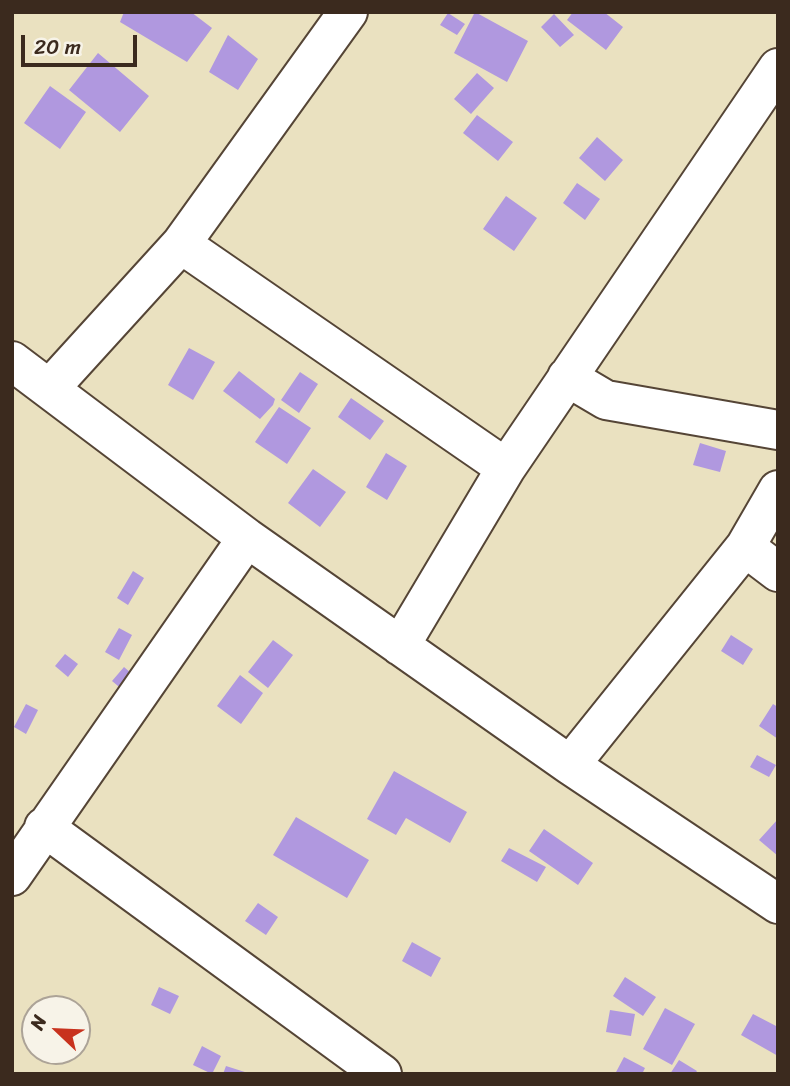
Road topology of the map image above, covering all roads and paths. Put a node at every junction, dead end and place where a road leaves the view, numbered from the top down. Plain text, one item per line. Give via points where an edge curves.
1 (348, 12) edge
2 (778, 68) edge
3 (181, 244) junction
4 (12, 361) edge
5 (567, 377) junction
6 (50, 388) junction
7 (778, 430) edge
8 (506, 468) junction
9 (778, 489) edge
10 (247, 538) junction
11 (745, 547) junction
12 (778, 572) edge
13 (400, 646) junction
14 (570, 765) junction
15 (44, 828) junction
16 (12, 876) edge
17 (778, 904) edge
18 (382, 1074) edge

1 - 3 street
2 - 5 street
3 - 6 street
3 - 8 street
4 - 6 street
5 - 7 street via 606,400
5 - 8 street
6 - 10 street
8 - 13 street
9 - 11 street
10 - 13 street
10 - 15 street
11 - 12 street
11 - 14 street
13 - 14 street
14 - 17 street
15 - 16 street
15 - 18 street

